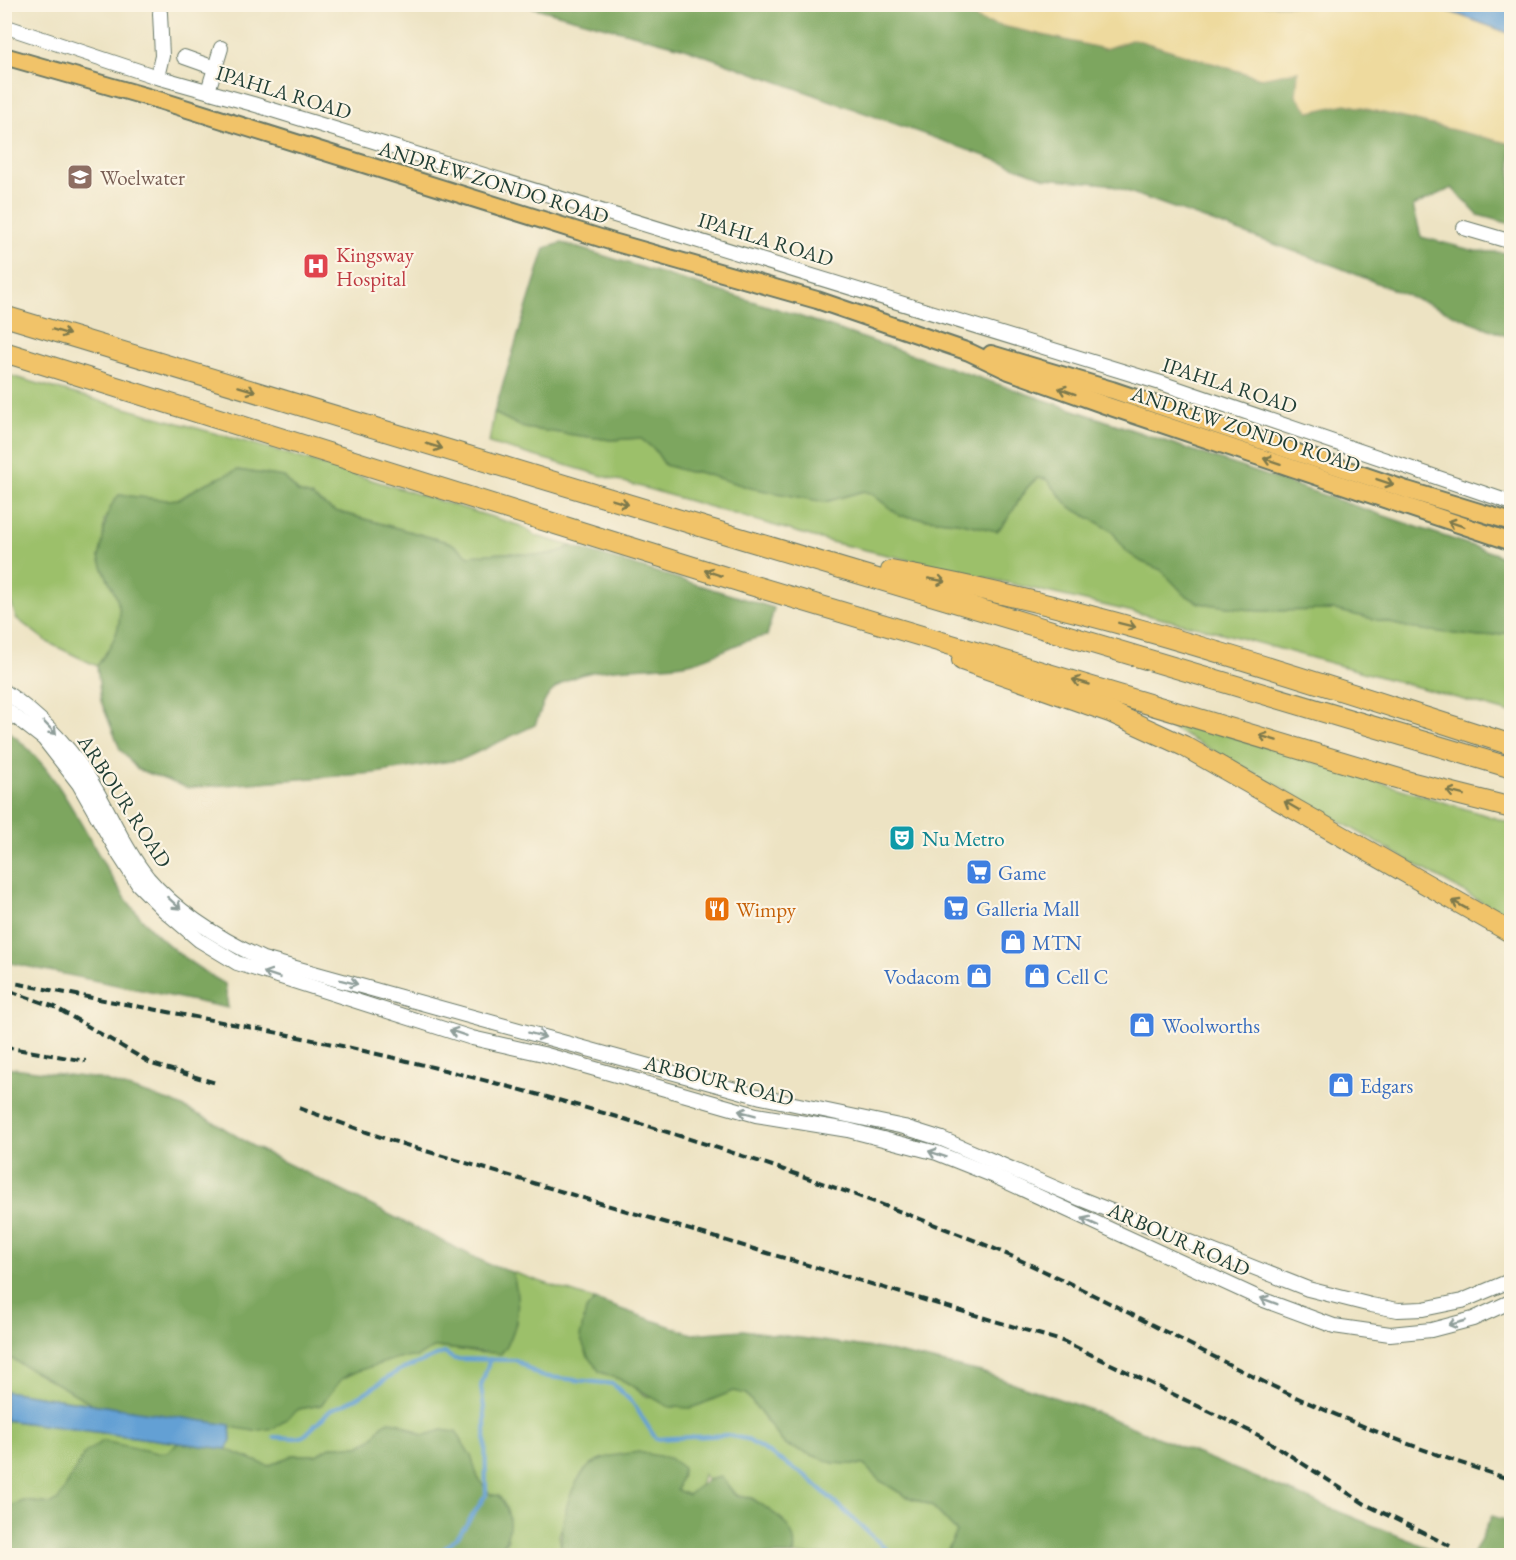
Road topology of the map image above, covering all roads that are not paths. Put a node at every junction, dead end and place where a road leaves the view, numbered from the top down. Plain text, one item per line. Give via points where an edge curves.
1 (160, 13) dead end
2 (4, 26) edge
3 (221, 48) dead end
4 (4, 56) edge
5 (184, 57) dead end
6 (215, 68) junction
7 (156, 77) junction
8 (208, 91) junction
9 (1464, 228) dead end
10 (1512, 242) edge
11 (4, 316) edge
12 (4, 352) edge
13 (1119, 372) junction
14 (1108, 398) junction
15 (1512, 503) edge
16 (1512, 522) edge
17 (1512, 542) edge
18 (797, 555) junction
19 (751, 585) junction
20 (1272, 669) junction
21 (4, 691) edge
22 (4, 708) edge
23 (1512, 731) edge
24 (1512, 745) edge
25 (1512, 768) edge
26 (1512, 808) edge
27 (1512, 933) edge
28 (995, 1169) junction
29 (1512, 1280) edge
30 (1512, 1301) edge

1 - 7 street via 162,56
2 - 7 street, IPAHLA ROAD
3 - 6 street
4 - 14 main road, ANDREW ZONDO ROAD via 613,242 817,300 969,352 995,355
5 - 6 street
6 - 8 street
7 - 8 street, IPAHLA ROAD
8 - 13 street, IPAHLA ROAD
9 - 10 street
11 -> 18 highway
19 -> 12 highway
13 - 14 street
13 - 15 street, IPAHLA ROAD via 1196,394
14 -> 16 main road, ANDREW ZONDO ROAD
17 -> 14 main road, ANDREW ZONDO ROAD
18 -> 20 highway via 980,587 1136,627
18 - 25 highway
26 -> 19 highway via 1413,783
27 -> 19 highway via 1184,746 1110,712
20 - 23 highway
20 - 24 highway
21 -> 28 street, ARBOUR ROAD via 51,729 74,754 147,877 174,904 232,945 304,971 677,1075 904,1127 942,1139
28 -> 22 street, ARBOUR ROAD via 848,1130 756,1115 488,1042 237,963 199,940 138,884 80,784 44,739
28 - 29 street, ARBOUR ROAD via 1308,1289 1371,1305 1423,1309 1462,1301
30 -> 28 street, ARBOUR ROAD via 1473,1319 1431,1330 1390,1334 1334,1326 1261,1299

